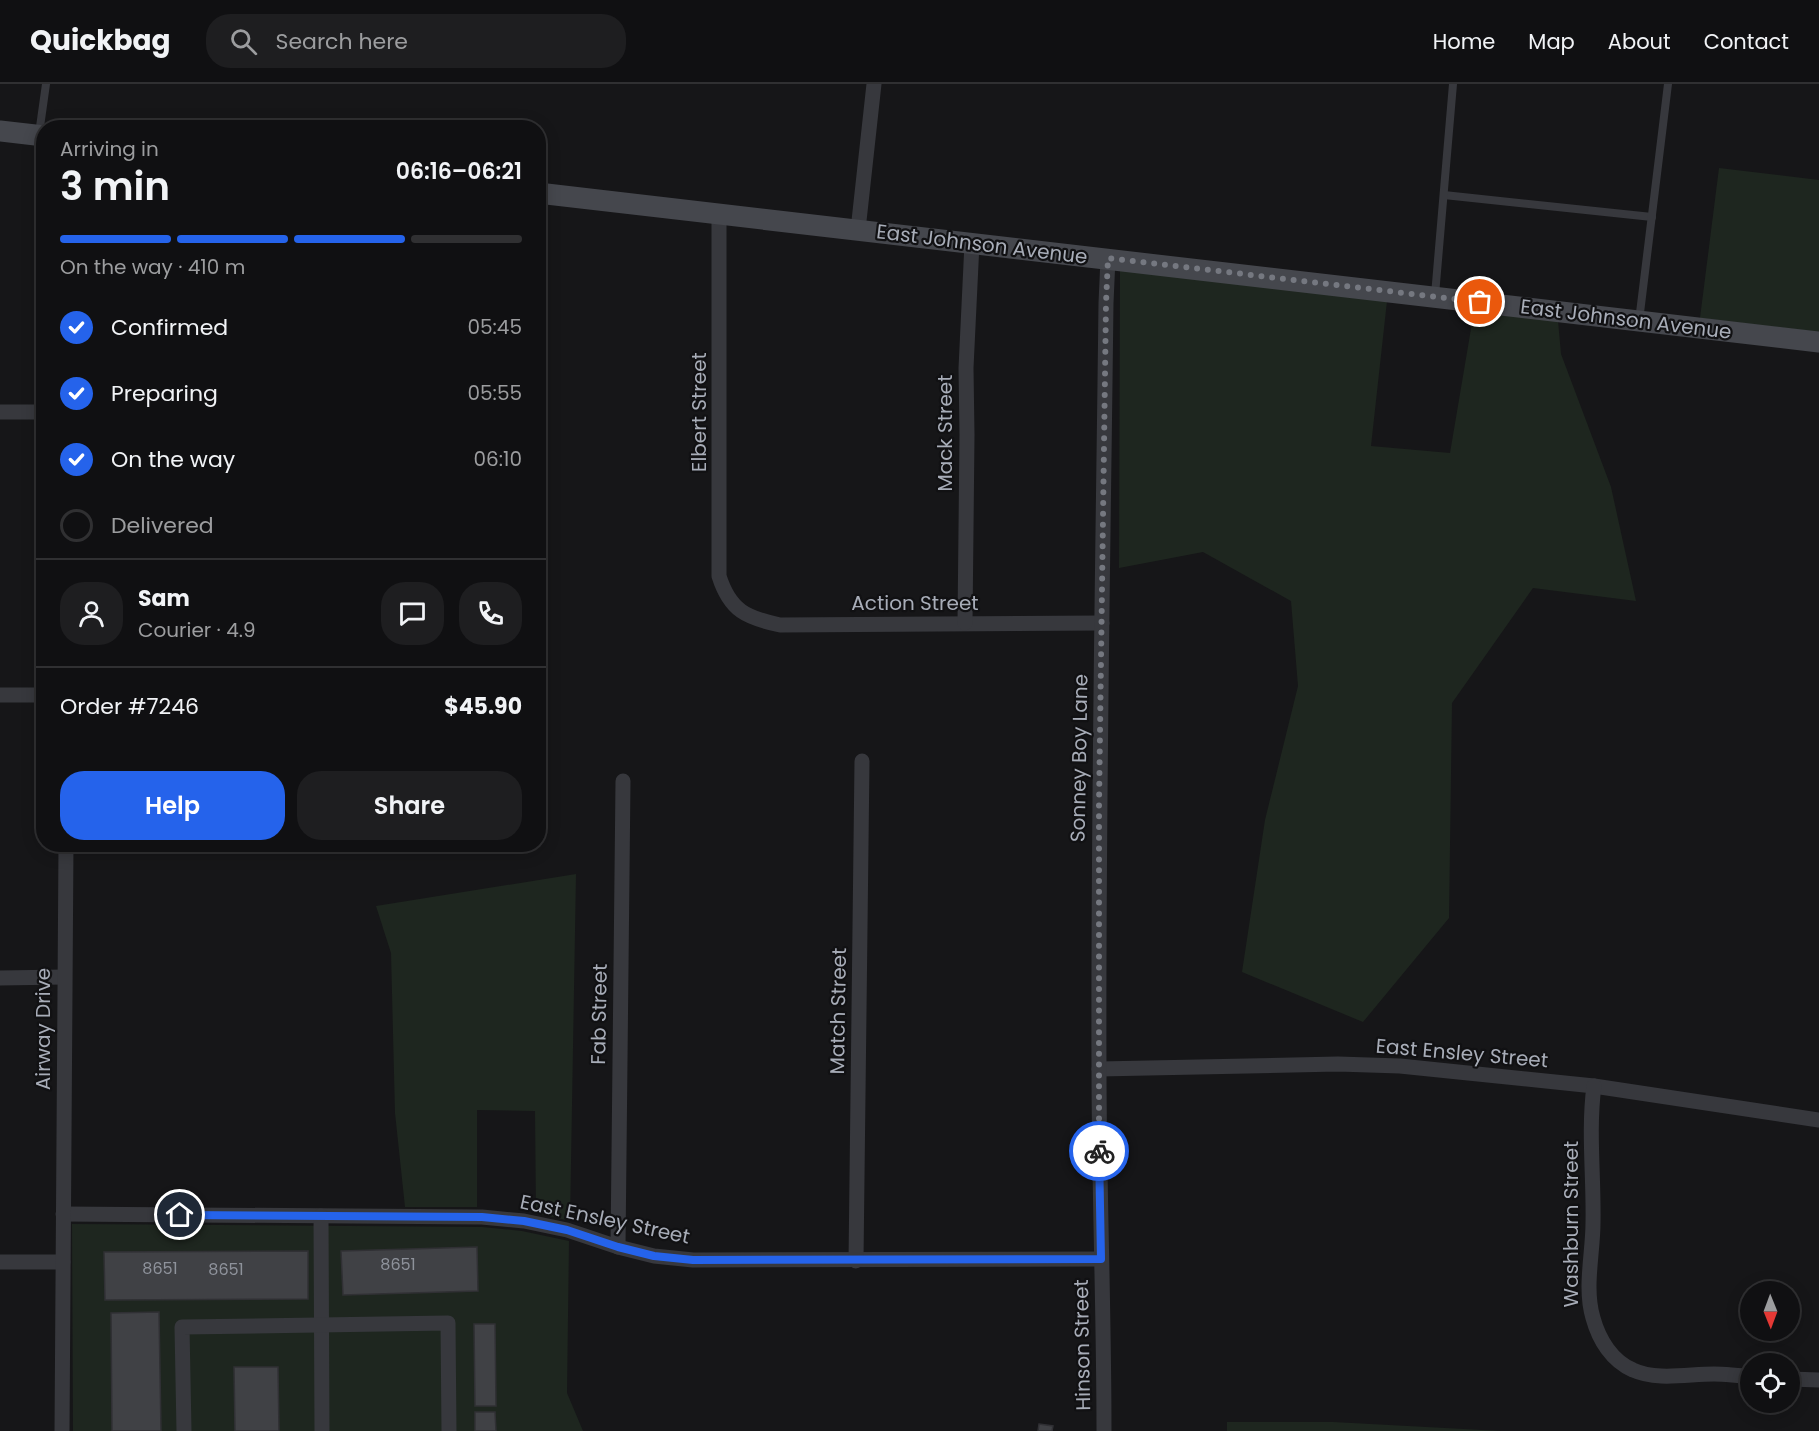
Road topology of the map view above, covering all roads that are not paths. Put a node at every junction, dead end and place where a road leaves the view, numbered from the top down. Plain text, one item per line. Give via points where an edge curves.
1 (37, 84) edge
2 (46, 84) edge
3 (874, 84) edge
4 (1453, 84) edge
5 (1668, 84) edge
6 (44, 93) junction
7 (42, 120) edge
8 (0, 131) edge
9 (36, 135) edge
10 (546, 194) edge
11 (1444, 195) junction
12 (720, 213) junction
13 (1652, 217) junction
14 (858, 230) junction
15 (972, 243) junction
16 (1108, 258) junction
17 (1435, 297) junction
18 (1639, 321) junction
19 (1819, 342) edge
20 (0, 412) edge
21 (36, 412) edge
22 (734, 606) joint
23 (965, 623) junction
24 (1102, 623) junction
25 (0, 695) edge
26 (36, 695) edge
27 (862, 761) dead end
28 (623, 781) dead end
29 (66, 852) edge
30 (64, 977) junction
31 (0, 978) edge
32 (1099, 1069) junction
33 (1594, 1086) junction
34 (1819, 1120) edge
35 (63, 1214) junction
36 (321, 1216) junction
37 (618, 1247) junction
38 (1101, 1259) junction
39 (856, 1261) junction
40 (0, 1262) edge
41 (63, 1262) junction
42 (321, 1325) junction
43 (1740, 1375) edge
44 (1800, 1379) edge
45 (1819, 1380) edge
46 (62, 1431) edge
47 (184, 1431) edge
48 (322, 1431) edge
49 (450, 1431) edge
50 (1104, 1431) edge

1 - 6 lane
2 - 6 lane
3 - 14 street
4 - 11 lane
5 - 13 lane
6 - 7 lane
8 - 9 main road
10 - 12 main road, East Johnson Avenue
11 - 13 lane
11 - 17 lane
12 - 14 main road, East Johnson Avenue
12 - 22 street, Elbert Street via 719,576
13 - 18 lane
14 - 15 main road, East Johnson Avenue
15 - 16 main road, East Johnson Avenue
15 - 23 street, Mack Street via 966,368
16 - 17 main road, East Johnson Avenue
16 - 24 street, Sonney Boy Lane
17 - 18 main road, East Johnson Avenue
18 - 19 main road, East Johnson Avenue
20 - 21 street
22 - 23 street, Action Street via 757,620 780,624
23 - 24 street, Action Street
24 - 32 street, Sonney Boy Lane
25 - 26 street
27 - 39 street, Match Street
28 - 37 street, Fab Street
29 - 30 street, Airway Drive
30 - 31 street
30 - 35 street, Airway Drive
32 - 33 street, East Ensley Street via 1400,1066
32 - 38 street, Sonney Boy Lane
33 - 34 street, East Ensley Street
33 - 43 street, Washburn Street via 1589,1297 1599,1336 1623,1365 1650,1376
35 - 36 street, East Ensley Street
35 - 41 street, Airway Drive
36 - 37 street, East Ensley Street via 524,1221
36 - 42 street
37 - 39 street, East Ensley Street via 693,1260
38 - 39 street, East Ensley Street
38 - 50 street, Hinson Street
40 - 41 street
41 - 46 street
42 - 47 street via 182,1327
42 - 48 street
42 - 49 street via 448,1323
44 - 45 street

